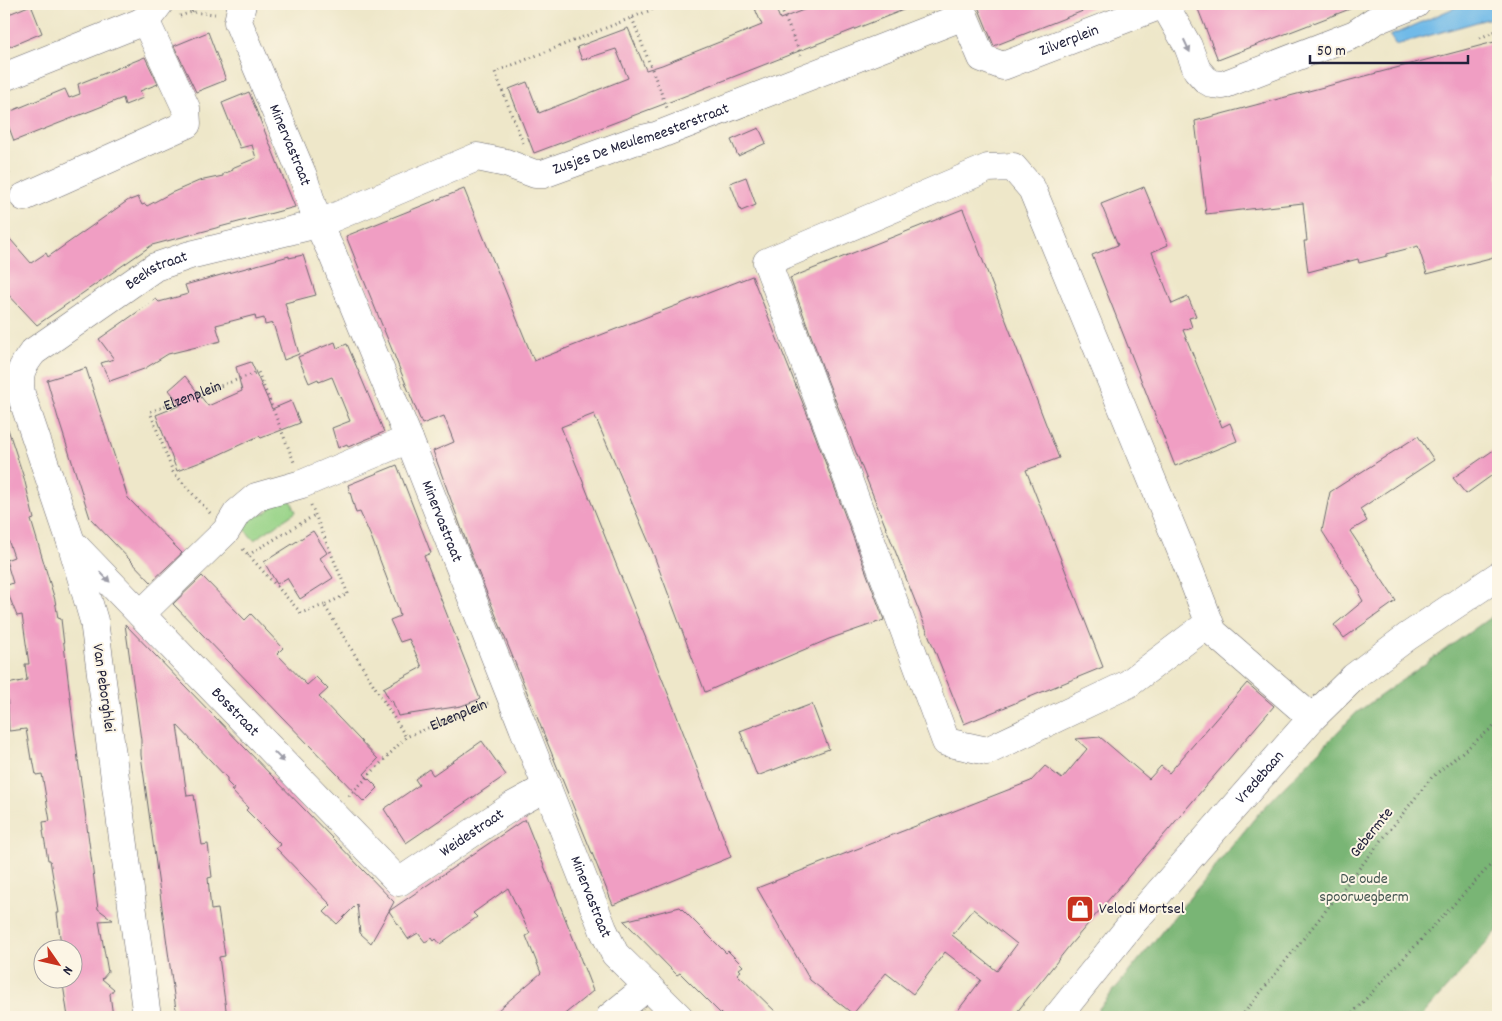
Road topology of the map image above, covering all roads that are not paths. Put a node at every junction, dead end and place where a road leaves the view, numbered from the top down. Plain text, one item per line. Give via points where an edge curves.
1 (1164, 4) edge
2 (1416, 4) edge
3 (961, 10) edge
4 (152, 12) edge
5 (240, 13) edge
6 (4, 77) edge
7 (24, 197) dead end
8 (318, 224) junction
9 (21, 368) joint
10 (409, 439) junction
11 (71, 542) junction
12 (1498, 576) edge
13 (141, 614) junction
14 (1209, 623) junction
15 (1312, 718) junction
16 (547, 787) junction
17 (399, 882) joint
18 (648, 986) junction
19 (147, 1017) edge
20 (610, 1017) edge
21 (679, 1017) edge
22 (1057, 1017) edge

1 -> 2 street via 1188,46 1197,70 1206,80 1223,85 1355,34 1374,21
1 - 3 street, Zilverplein via 1003,66 982,58
3 - 8 street, Zusjes De Meulemeesterstraat via 810,76 675,129 543,174 476,157
4 - 6 street
4 - 7 street via 186,108 187,124
5 - 8 street, Minervastraat via 303,176
8 - 9 street, Beekstraat via 199,252 154,267 33,352
8 - 10 street, Minervastraat
9 - 11 street, Van Peborghlei via 21,394
10 - 13 street via 302,484 256,498 237,513 226,531
10 - 16 street, Minervastraat
11 -> 13 street, Bosstraat
11 - 19 street, Van Peborghlei via 94,620
12 - 15 street, Vredebaan via 1362,671
13 -> 17 street, Bosstraat
14 - 14 street via 1032,189 1013,167 988,168 768,262 946,742 988,751 1128,684
14 - 15 street via 1212,632
15 - 22 street, Vredebaan via 1134,921
16 - 17 street, Weidestraat
16 - 18 street, Minervastraat via 615,954
18 - 20 street
18 - 21 street, Minervastraat

